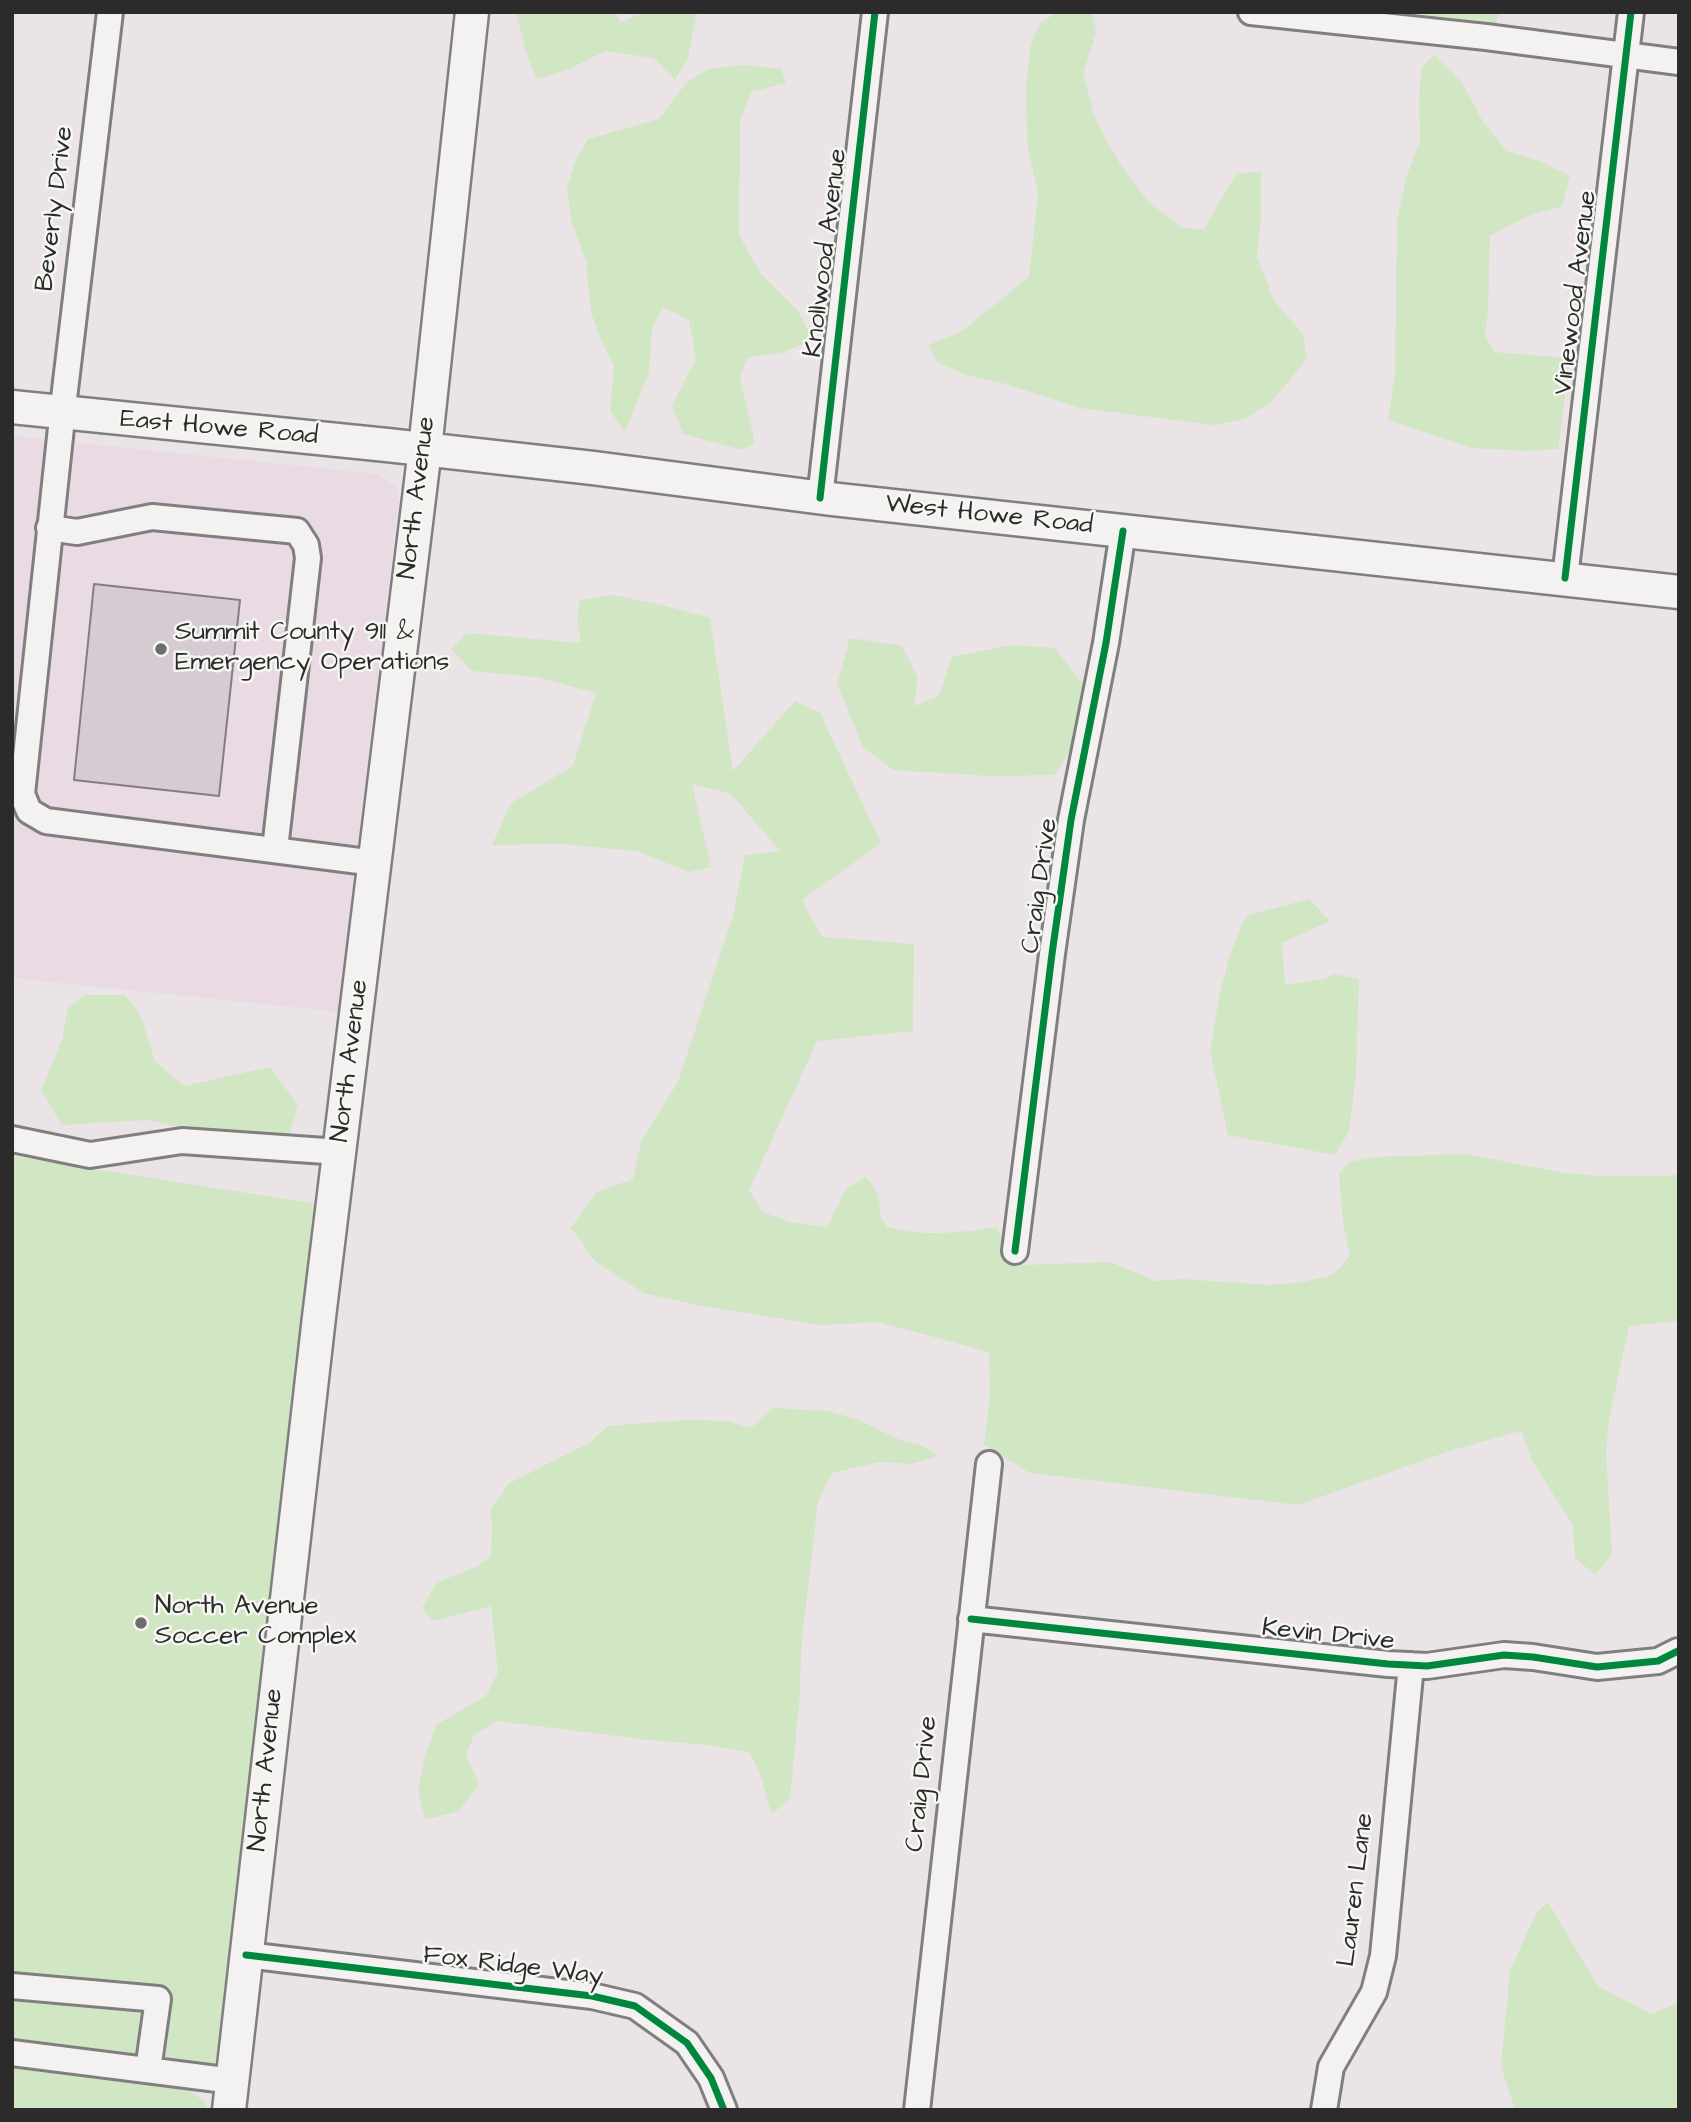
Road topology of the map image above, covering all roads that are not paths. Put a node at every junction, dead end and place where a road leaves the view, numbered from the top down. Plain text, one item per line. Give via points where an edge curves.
1 (110, 12) edge
2 (472, 12) edge
3 (875, 12) edge
4 (1631, 12) edge
5 (1267, 13) edge
6 (1626, 55) junction
7 (1679, 62) edge
8 (12, 407) edge
9 (62, 414) junction
10 (425, 449) junction
11 (820, 498) junction
12 (49, 528) junction
13 (1123, 531) junction
14 (1565, 578) junction
15 (1679, 592) edge
16 (275, 849) junction
17 (375, 863) junction
18 (12, 1139) edge
19 (340, 1152) junction
20 (1015, 1251) dead end
21 (989, 1464) dead end
22 (971, 1619) junction
23 (1678, 1651) edge
24 (1411, 1665) junction
25 (246, 1955) junction
26 (12, 1986) edge
27 (12, 2053) edge
28 (148, 2070) junction
29 (231, 2095) edge
30 (724, 2110) edge
31 (917, 2110) edge
32 (1324, 2110) edge

1 - 9 street, Beverly Drive
2 - 10 main road, North Avenue
3 - 11 street, Knollwood Avenue
4 - 6 street, Vinewood Avenue
5 - 6 street
6 - 7 street
6 - 14 street, Vinewood Avenue
8 - 9 main road, East Howe Road
9 - 10 main road, East Howe Road
9 - 12 street, Beverly Drive
10 - 11 main road, West Howe Road
10 - 17 main road, North Avenue
11 - 13 main road, West Howe Road
12 - 16 street, Beverly Drive via 22,794 29,811 46,821
12 - 16 street via 77,532 152,517 297,531 308,558
13 - 14 main road, West Howe Road
13 - 20 street, Craig Drive via 1069,833
14 - 15 main road, West Howe Road
16 - 17 street, Beverly Drive
17 - 19 main road, North Avenue
18 - 19 street via 90,1155 181,1141
19 - 25 main road, North Avenue
21 - 22 street, Craig Drive
22 - 24 street, Kevin Drive
22 - 31 street, Craig Drive
23 - 24 street, Kevin Drive via 1658,1661 1597,1667 1504,1655
24 - 32 street, Lauren Lane via 1383,1956 1374,1992 1331,2067
25 - 29 main road, North Avenue
25 - 30 street, Fox Ridge Way via 592,1996 635,2006 687,2043 711,2078
26 - 28 street via 158,1999
27 - 28 street
28 - 29 street

